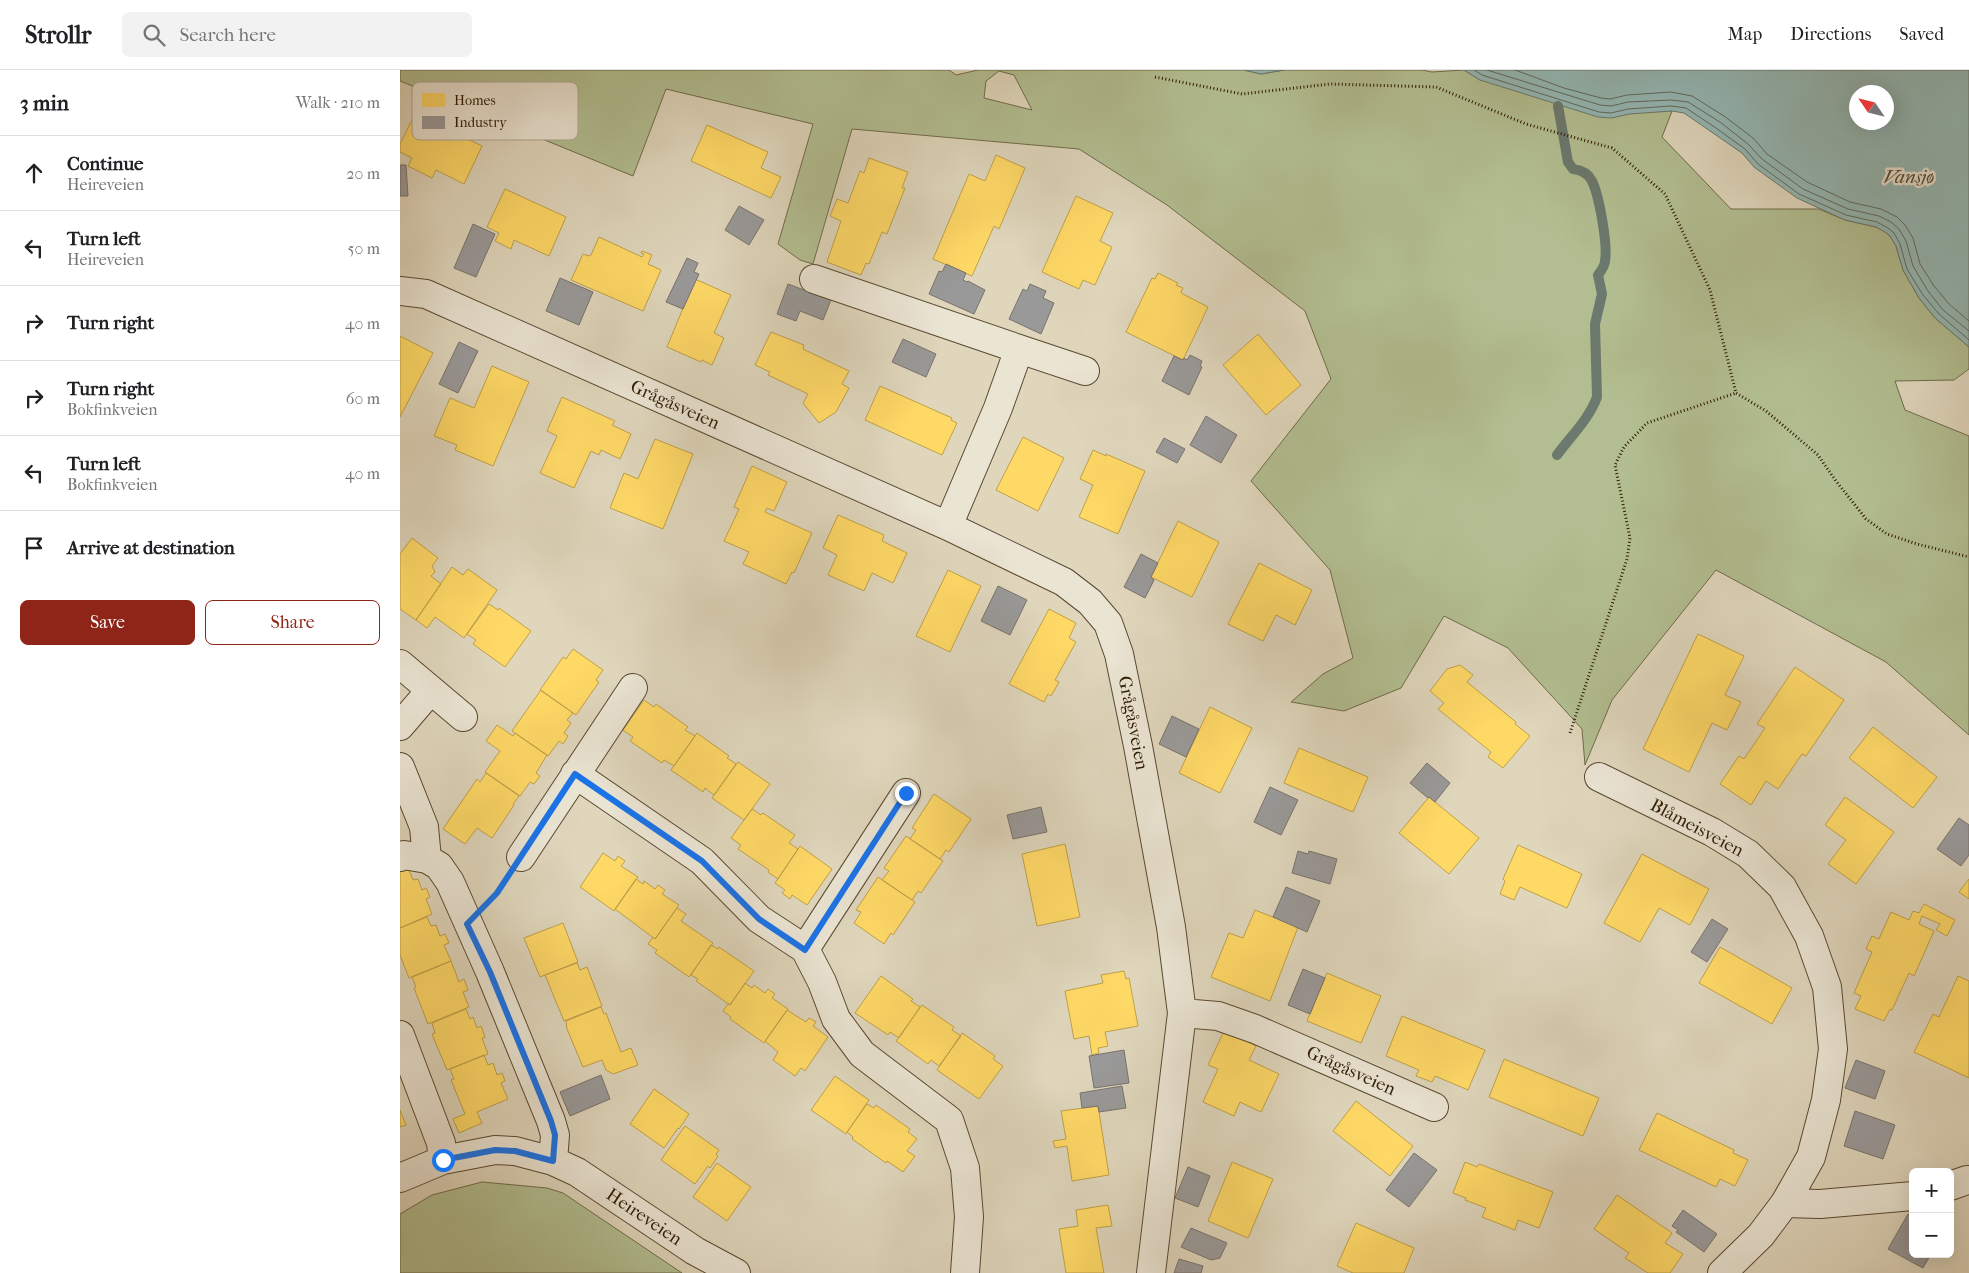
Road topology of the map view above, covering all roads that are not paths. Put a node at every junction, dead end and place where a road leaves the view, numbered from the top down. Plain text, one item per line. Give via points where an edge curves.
1 (814, 279) dead end
2 (400, 291) edge
3 (1019, 349) junction
4 (1085, 371) dead end
5 (948, 526) junction
6 (400, 664) edge
7 (633, 688) dead end
8 (430, 691) junction
9 (463, 717) dead end
10 (400, 726) edge
11 (400, 767) edge
12 (575, 774) junction
13 (1600, 778) dead end
14 (906, 793) dead end
15 (400, 857) edge
16 (521, 857) road end
17 (427, 858) junction
18 (805, 950) junction
19 (1182, 1012) junction
20 (400, 1035) edge
21 (1434, 1107) dead end
22 (443, 1160) junction
23 (553, 1161) junction
24 (400, 1178) edge
25 (1909, 1196) edge
26 (1785, 1203) junction
27 (736, 1273) edge
28 (966, 1273) edge
29 (1151, 1273) edge
30 (1722, 1273) edge

1 - 3 street
2 - 5 street, Grågåsveien via 426,294
3 - 4 street
3 - 5 street
5 - 19 street, Grågåsveien via 1064,582 1090,602 1108,623 1119,654 1138,746 1171,927
6 - 8 street
7 - 12 street
8 - 9 street
8 - 10 street
11 - 17 street via 424,827
12 - 16 street
12 - 18 street via 702,861 759,919
13 - 26 street, Blåmeisveien via 1712,832 1748,854 1782,887 1810,936 1827,987 1833,1049 1826,1100 1811,1156
14 - 18 street
15 - 17 street
17 - 23 street via 450,882 490,972 551,1121 555,1135
18 - 28 street via 836,1019 862,1054 949,1120 966,1168 969,1217
19 - 21 street, Grågåsveien via 1218,1016 1255,1029
19 - 29 street, Grågåsveien
20 - 22 street via 441,1143
22 - 23 street, Heireveien via 495,1150 515,1151
22 - 24 street, Heireveien
23 - 27 street, Heireveien via 577,1172 695,1251
25 - 26 street via 1820,1204
26 - 30 street, Blåmeisveien via 1761,1235

